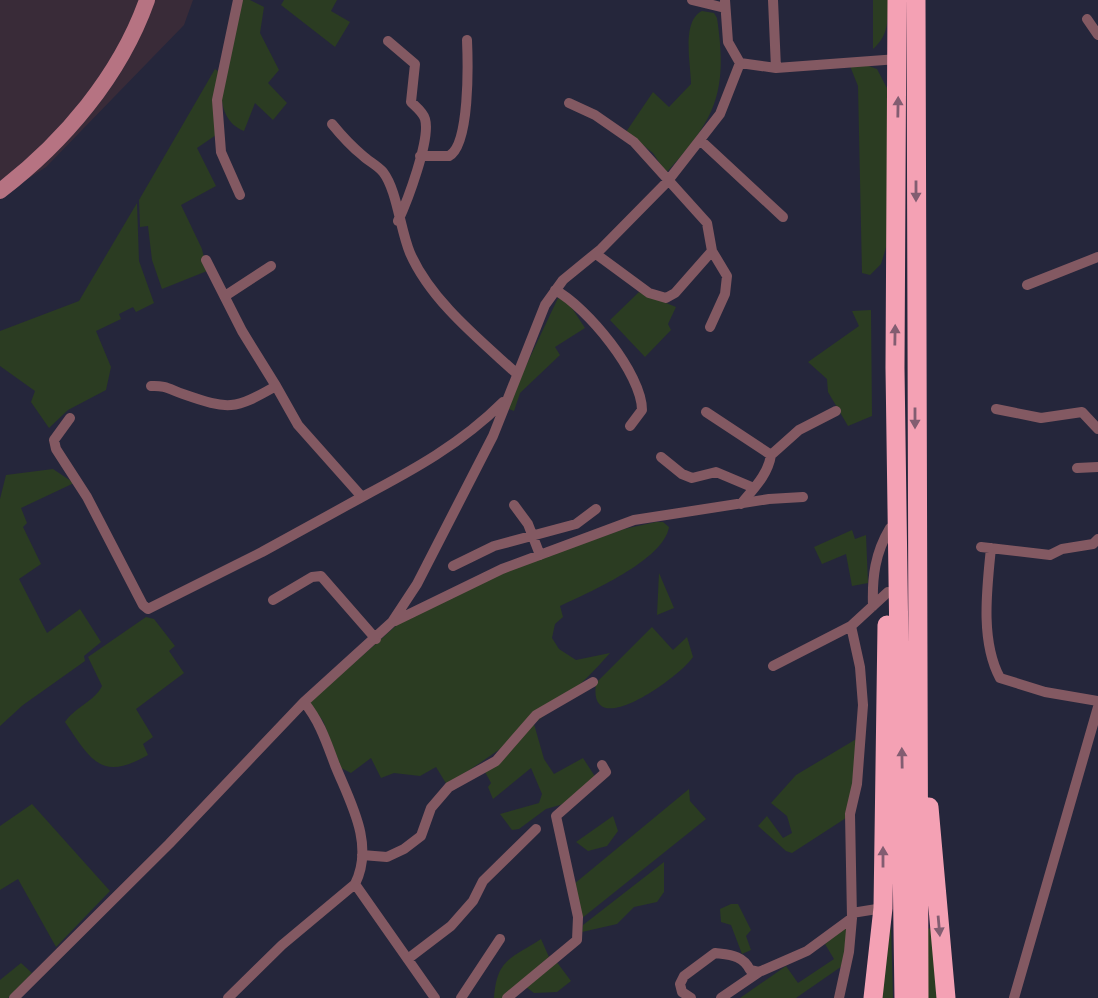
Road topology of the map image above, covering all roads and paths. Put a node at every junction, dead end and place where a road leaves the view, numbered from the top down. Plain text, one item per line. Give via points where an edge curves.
1 (147, 0) edge
2 (239, 0) edge
3 (692, 0) edge
4 (773, 0) edge
5 (897, 0) edge
6 (916, 0) edge
7 (725, 4) edge
8 (1087, 19) dead end
9 (1098, 35) edge
10 (467, 40) dead end
11 (388, 41) dead end
12 (898, 59) junction
13 (740, 63) junction
14 (776, 68) junction
15 (569, 103) dead end
16 (332, 124) dead end
17 (700, 140) junction
18 (420, 156) junction
19 (667, 182) junction
20 (0, 191) edge
21 (240, 195) dead end
22 (783, 217) dead end
23 (398, 221) junction
24 (712, 251) junction
25 (596, 254) junction
26 (1098, 257) edge
27 (205, 260) dead end
28 (271, 266) dead end
29 (1027, 285) dead end
30 (555, 290) junction
31 (225, 296) junction
32 (710, 327) dead end
33 (895, 368) junction
34 (517, 374) junction
35 (151, 386) dead end
36 (276, 386) junction
37 (505, 400) junction
38 (996, 409) dead end
39 (836, 411) dead end
40 (706, 412) dead end
41 (69, 418) dead end
42 (630, 426) dead end
43 (1098, 429) edge
44 (771, 455) junction
45 (661, 457) dead end
46 (1098, 467) edge
47 (1077, 468) dead end
48 (754, 488) junction
49 (362, 497) junction
50 (803, 497) dead end
51 (741, 504) junction
52 (514, 505) dead end
53 (596, 509) dead end
54 (890, 528) junction
55 (531, 537) junction
56 (1098, 539) edge
57 (915, 540) junction
58 (540, 555) junction
59 (453, 566) dead end
60 (888, 592) junction
61 (272, 600) dead end
62 (873, 606) junction
63 (392, 622) junction
64 (851, 626) junction
65 (376, 639) junction
66 (773, 666) dead end
67 (593, 682) dead end
68 (1098, 701) edge
69 (304, 702) junction
70 (1098, 707) edge
71 (602, 765) dead end
72 (536, 829) dead end
73 (362, 855) junction
74 (355, 884) junction
75 (883, 908) junction
76 (852, 916) junction
77 (500, 939) dead end
78 (409, 958) junction
79 (759, 972) junction
80 (14, 998) edge
81 (228, 998) edge
82 (435, 998) edge
83 (461, 998) edge
84 (508, 998) edge
85 (691, 998) edge
86 (721, 998) edge
87 (839, 998) edge
88 (873, 998) edge
89 (904, 998) edge
90 (919, 998) edge
91 (946, 998) edge
92 (1014, 998) edge

1 - 20 street via 116,64 90,103 59,139
2 - 21 street via 216,100 221,152
3 - 7 street
4 - 14 street
5 - 12 highway
6 -> 57 highway
7 - 13 street via 728,42
8 - 9 street
10 - 18 street via 469,85 459,146 449,156
11 - 18 street via 415,64 411,102 426,124
12 - 14 street
33 -> 12 highway
13 - 14 street
13 - 17 street via 720,114
15 - 19 street via 634,142
16 - 23 street via 382,171 396,203
17 - 19 street
17 - 22 street
18 - 23 street
19 - 24 street via 707,223
19 - 25 street
23 - 34 street via 411,256 430,286
24 - 25 street via 666,298 649,292
24 - 32 street via 727,276 725,294
25 - 30 street
26 - 29 street
27 - 31 street
28 - 31 street
30 - 34 street
30 - 42 street via 591,320 639,390 642,410
31 - 36 street
33 - 54 highway
89 -> 33 highway
34 - 37 street
35 - 36 street via 239,406
36 - 49 street via 298,425
37 - 49 street via 474,431
37 - 63 street via 493,436 417,584
38 - 43 street via 1041,418 1082,412
39 - 44 street via 799,430
40 - 44 street
41 - 49 street via 54,440 56,449 148,609
44 - 48 street
45 - 48 street via 692,478 716,472
46 - 47 street
48 - 51 street
50 - 51 street
51 - 58 street via 651,515
52 - 55 street via 528,523
53 - 55 street via 576,524
54 - 60 highway
54 - 62 street via 876,560
55 - 58 street
55 - 59 street via 494,546
56 - 68 street via 1050,555 986,548 988,620 1000,678
57 - 90 highway
57 -> 91 highway via 928,794
58 - 63 street
60 - 62 street
75 -> 60 highway
61 - 65 street via 321,576
62 - 64 street
63 - 65 street
64 - 66 street
64 - 76 street via 863,705 850,814
65 - 69 street
67 - 73 street via 536,715 495,761 449,787 431,808 421,835 404,849 387,857
69 - 73 street via 318,719 354,802
69 - 80 street
70 - 92 street
71 - 84 street via 606,772 556,816 578,917 577,940
72 - 78 street via 483,881 451,926
73 - 74 street
74 - 78 street
74 - 81 street
75 - 76 street
75 - 88 highway
76 - 79 street via 807,951
76 - 87 street
77 - 83 street
78 - 82 street
79 - 85 street via 750,970 738,957 715,953 684,976 682,992
79 - 86 street

